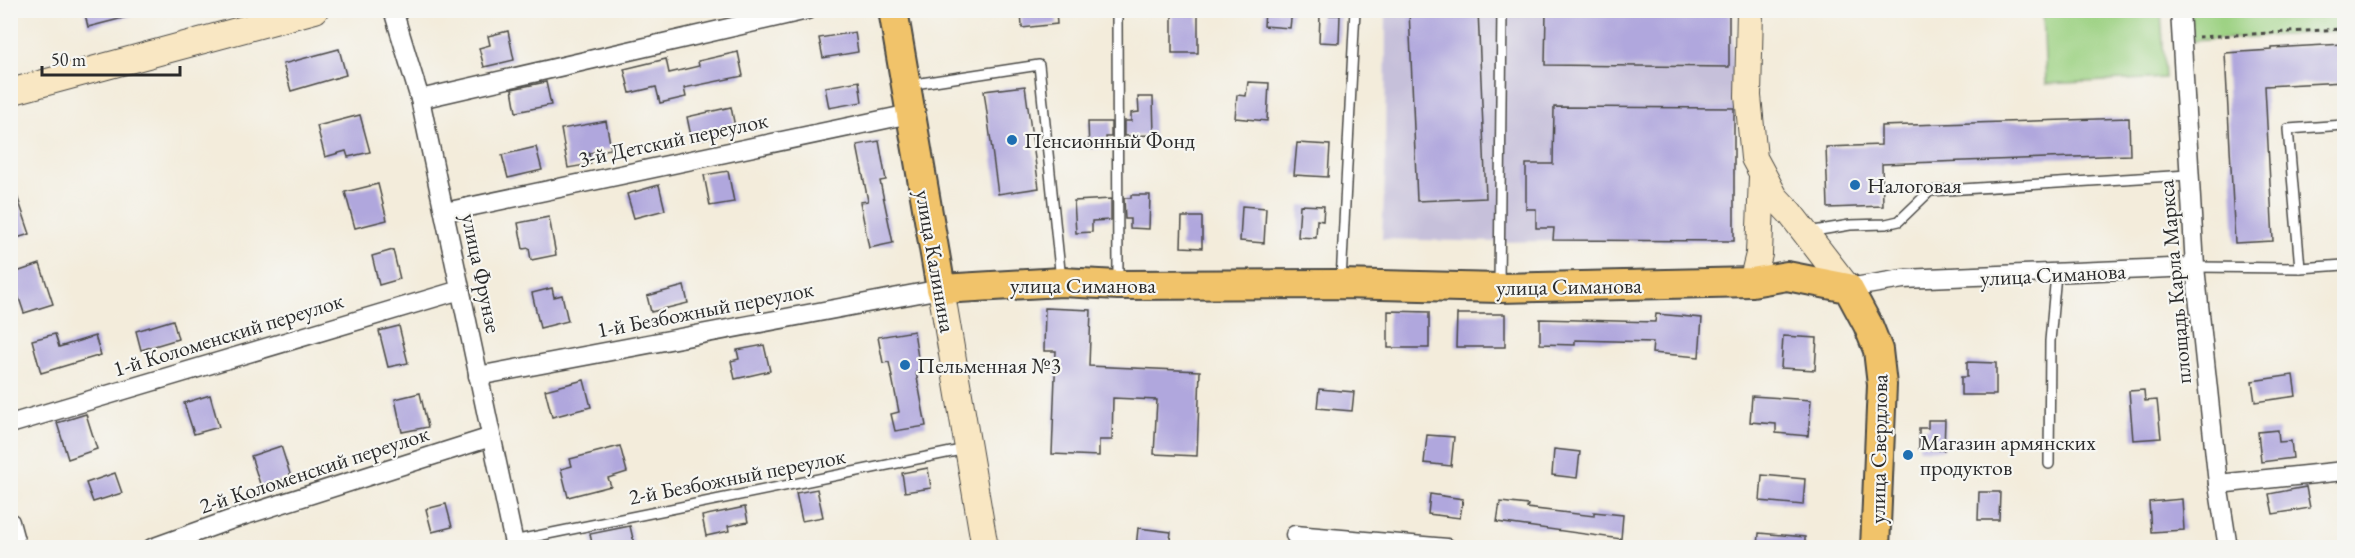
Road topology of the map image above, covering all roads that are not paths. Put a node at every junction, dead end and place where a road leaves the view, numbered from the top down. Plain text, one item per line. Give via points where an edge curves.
1 (315, 10) edge
2 (393, 10) edge
3 (807, 10) edge
4 (893, 10) edge
5 (1117, 10) edge
6 (1355, 10) edge
7 (1502, 10) edge
8 (1750, 10) edge
9 (2180, 10) edge
10 (906, 86) junction
11 (10, 92) edge
12 (420, 99) junction
13 (910, 114) junction
14 (2344, 125) edge
15 (2188, 175) junction
16 (1762, 176) junction
17 (445, 212) junction
18 (1806, 233) junction
19 (2344, 265) edge
20 (2195, 267) junction
21 (2300, 268) junction
22 (2056, 274) junction
23 (1062, 282) junction
24 (1752, 282) junction
25 (1341, 284) junction
26 (1118, 285) junction
27 (941, 288) junction
28 (1499, 288) junction
29 (1848, 288) junction
30 (460, 290) junction
31 (478, 376) junction
32 (10, 424) edge
33 (491, 437) junction
34 (968, 449) junction
35 (2049, 464) dead end
36 (2344, 471) edge
37 (2218, 484) junction
38 (10, 522) edge
39 (1295, 535) dead end
40 (514, 544) edge
41 (17, 548) edge
42 (152, 548) edge
43 (986, 548) edge
44 (1447, 548) edge
45 (1875, 548) edge
46 (2228, 548) edge

1 - 11 street
2 - 12 street, улица Фрунзе
3 - 12 street
4 - 10 main road, улица Калинина
5 - 26 lane
6 - 25 lane
7 - 28 lane
8 - 16 street via 1748,96 1754,158
9 - 15 street, площадь Карла Маркса
10 - 13 main road, улица Калинина
10 - 23 lane via 1039,65
12 - 17 street, улица Фрунзе
13 - 17 street, 3-й Детский переулок
13 - 27 main road, улица Калинина
14 - 21 lane via 2288,129
15 - 18 lane via 1930,191 1899,221
15 - 20 street, площадь Карла Маркса
16 - 18 street
16 - 24 street via 1759,254
17 - 30 street, улица Фрунзе
18 - 29 street
19 - 21 lane
20 - 21 lane
20 - 22 street, улица Симанова
20 - 37 street, площадь Карла Маркса
22 - 29 street, улица Симанова via 1903,279
22 - 35 lane via 2050,341
23 - 26 main road, улица Симанова
23 - 27 main road, улица Симанова
24 - 28 main road, улица Симанова
24 - 29 main road, улица Симанова via 1787,276
25 - 26 main road, улица Симанова
25 - 28 main road, улица Симанова
27 - 31 street, 1-й Безбожный переулок
27 - 34 street, улица Калинина
29 - 45 main road, улица Свердлова via 1878,350 1882,385
30 - 31 street, улица Фрунзе
30 - 32 street, 1-й Коломенский переулок
31 - 33 street, улица Фрунзе
33 - 40 street, улица Фрунзе
33 - 42 street, 2-й Коломенский переулок
34 - 40 lane, 2-й Безбожный переулок
34 - 43 street, улица Калинина
36 - 37 street
37 - 46 street, площадь Карла Маркса
38 - 41 street
39 - 44 street

